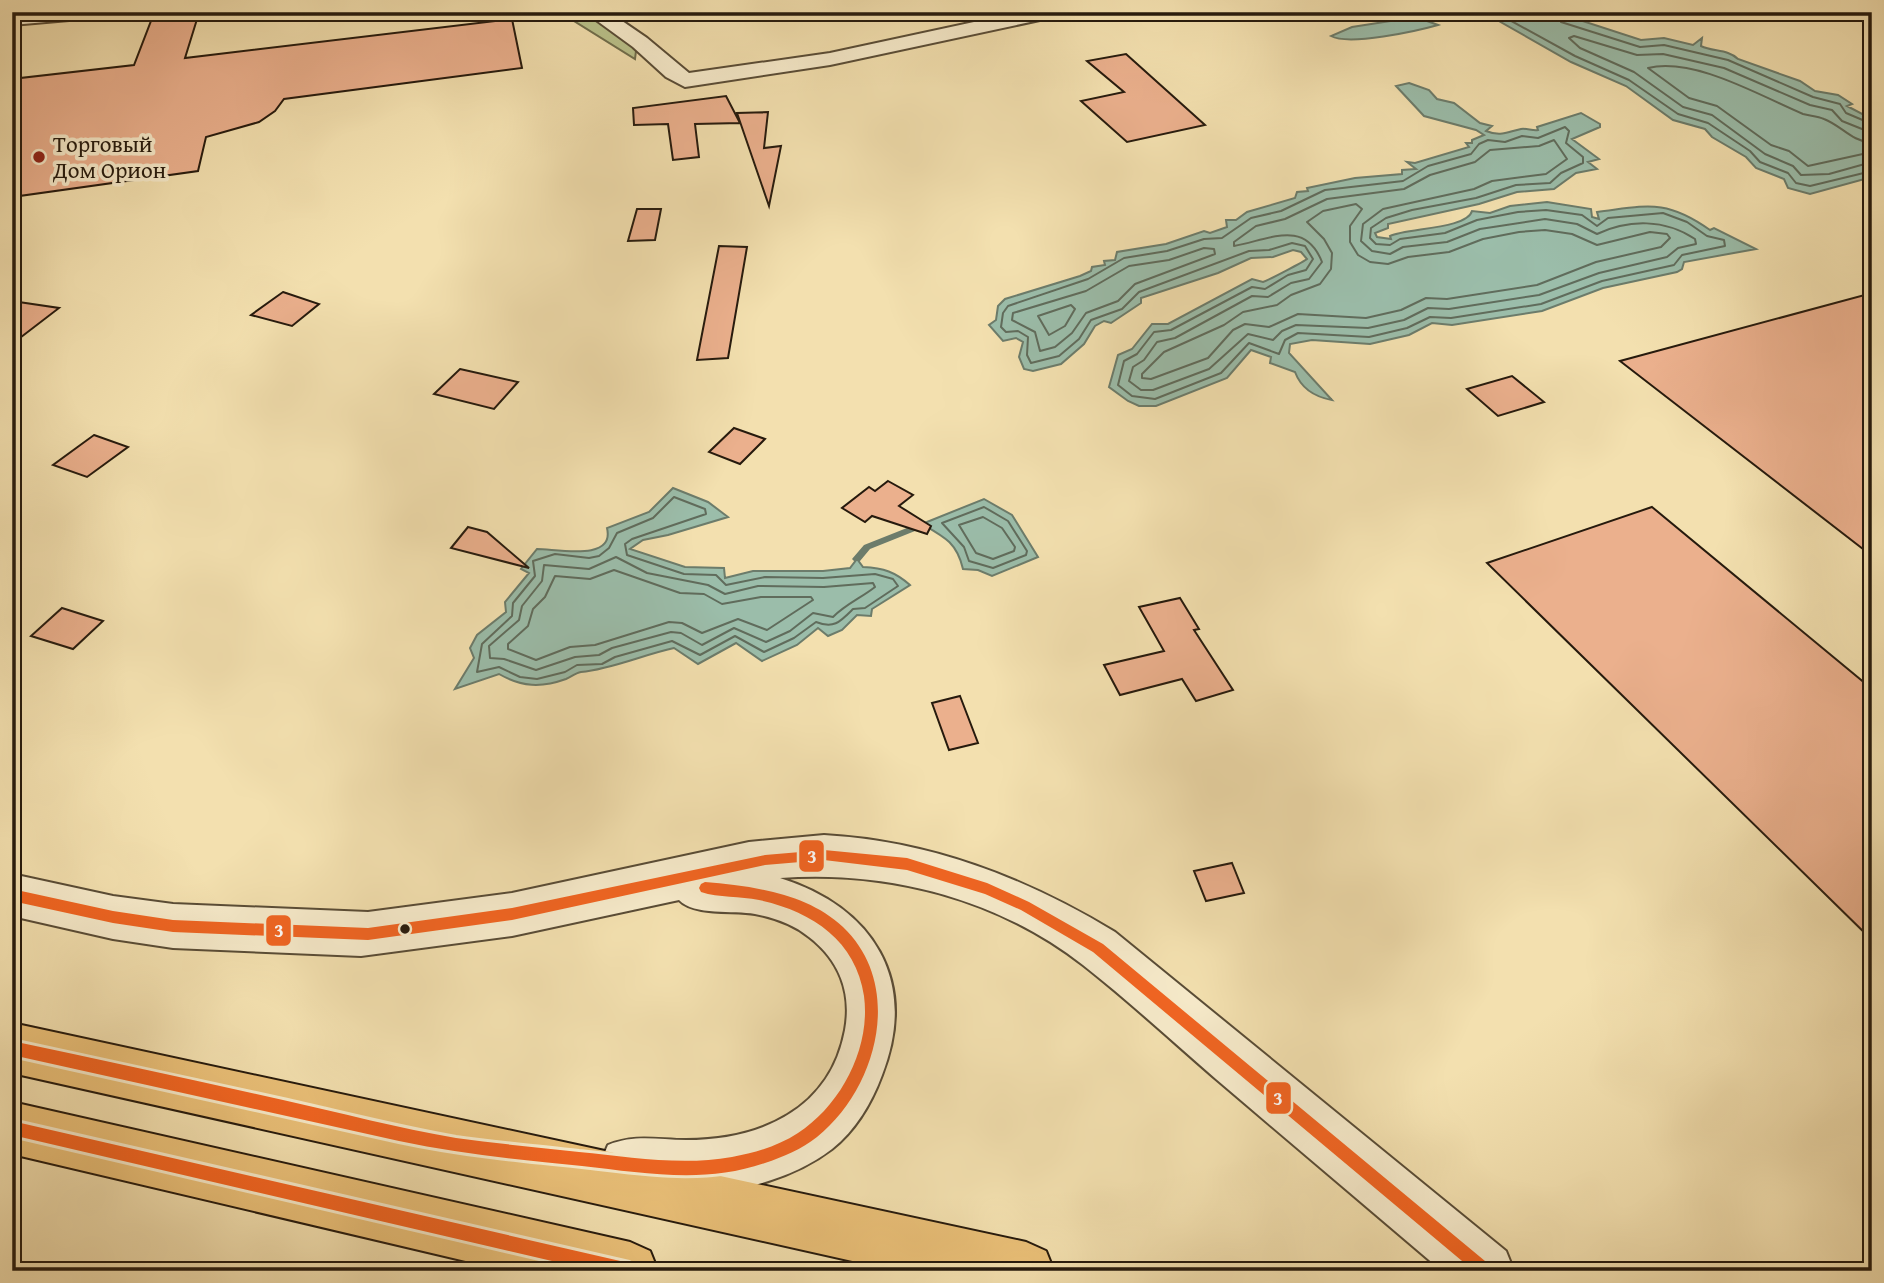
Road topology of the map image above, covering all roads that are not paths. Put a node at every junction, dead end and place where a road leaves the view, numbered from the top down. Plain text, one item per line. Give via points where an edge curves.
1 (595, 12) edge
2 (1049, 12) edge
3 (81, 13) edge
4 (1022, 14) edge
5 (12, 19) edge
6 (645, 887) junction
7 (12, 895) edge
8 (12, 1048) edge
9 (12, 1128) edge
10 (456, 1145) junction
11 (631, 1271) edge
12 (1026, 1271) edge
13 (1486, 1271) edge

1 - 4 street via 626,31 685,80 830,59
2 - 4 street
3 - 5 street
6 - 7 street via 516,915 363,934 189,929
6 - 10 street via 724,889 778,897 813,913 839,932 856,951 869,979 872,1003 871,1035 862,1067 845,1096 821,1125 789,1145 746,1161 700,1168
6 - 13 street via 782,858 897,863 975,882 1063,925 1098,948
8 - 10 main road
9 - 11 main road
10 - 12 main road

